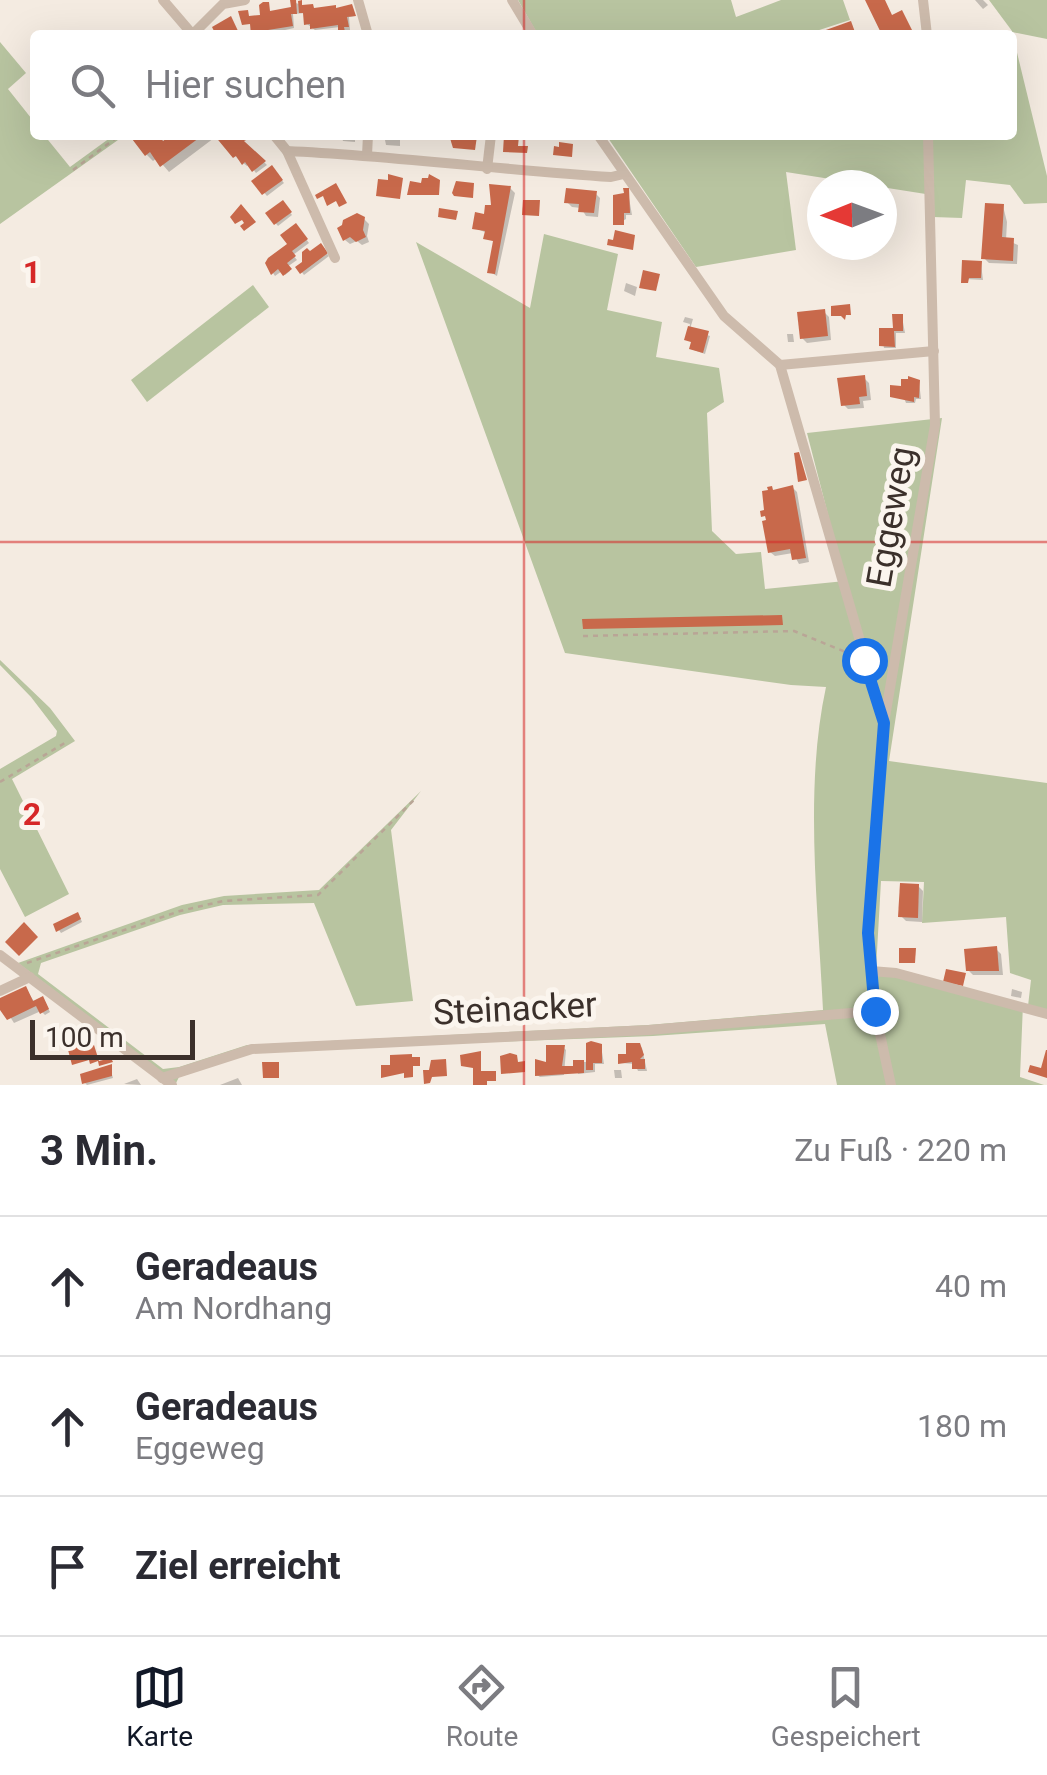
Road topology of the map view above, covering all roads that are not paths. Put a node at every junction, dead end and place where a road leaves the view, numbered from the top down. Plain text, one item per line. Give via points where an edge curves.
1 (163, 0) edge
2 (245, 0) edge
3 (358, 0) edge
4 (512, 0) edge
5 (923, 0) edge
6 (189, 30) edge
7 (198, 30) edge
8 (367, 30) edge
9 (530, 30) edge
10 (926, 30) edge
11 (278, 140) edge
12 (368, 140) edge
13 (491, 140) edge
14 (601, 140) edge
15 (928, 140) edge
16 (287, 152) junction
17 (367, 156) junction
18 (488, 169) junction
19 (624, 174) junction
20 (335, 258) dead end
21 (934, 351) junction
22 (780, 365) junction
23 (884, 723) junction
24 (0, 955) edge
25 (871, 971) junction
26 (30, 977) junction
27 (0, 990) edge
28 (875, 1011) junction
29 (1047, 1014) edge
30 (167, 1082) edge
31 (891, 1085) edge

1 - 6 street
2 - 7 street via 224,4
3 - 8 street
4 - 9 street
5 - 10 street
11 - 16 street
12 - 17 street
13 - 18 street
14 - 19 street
15 - 21 street, Eggeweg
16 - 17 street
16 - 20 street
17 - 18 street
18 - 19 street
19 - 22 street via 724,316
21 - 22 street
21 - 23 street, Eggeweg via 935,425
22 - 23 street
23 - 25 street, Eggeweg
24 - 26 street
25 - 28 street, Eggeweg
25 - 29 street
26 - 27 street
26 - 30 street
28 - 30 street, Steinacker via 649,1030 252,1049
28 - 31 street, Eggeweg

